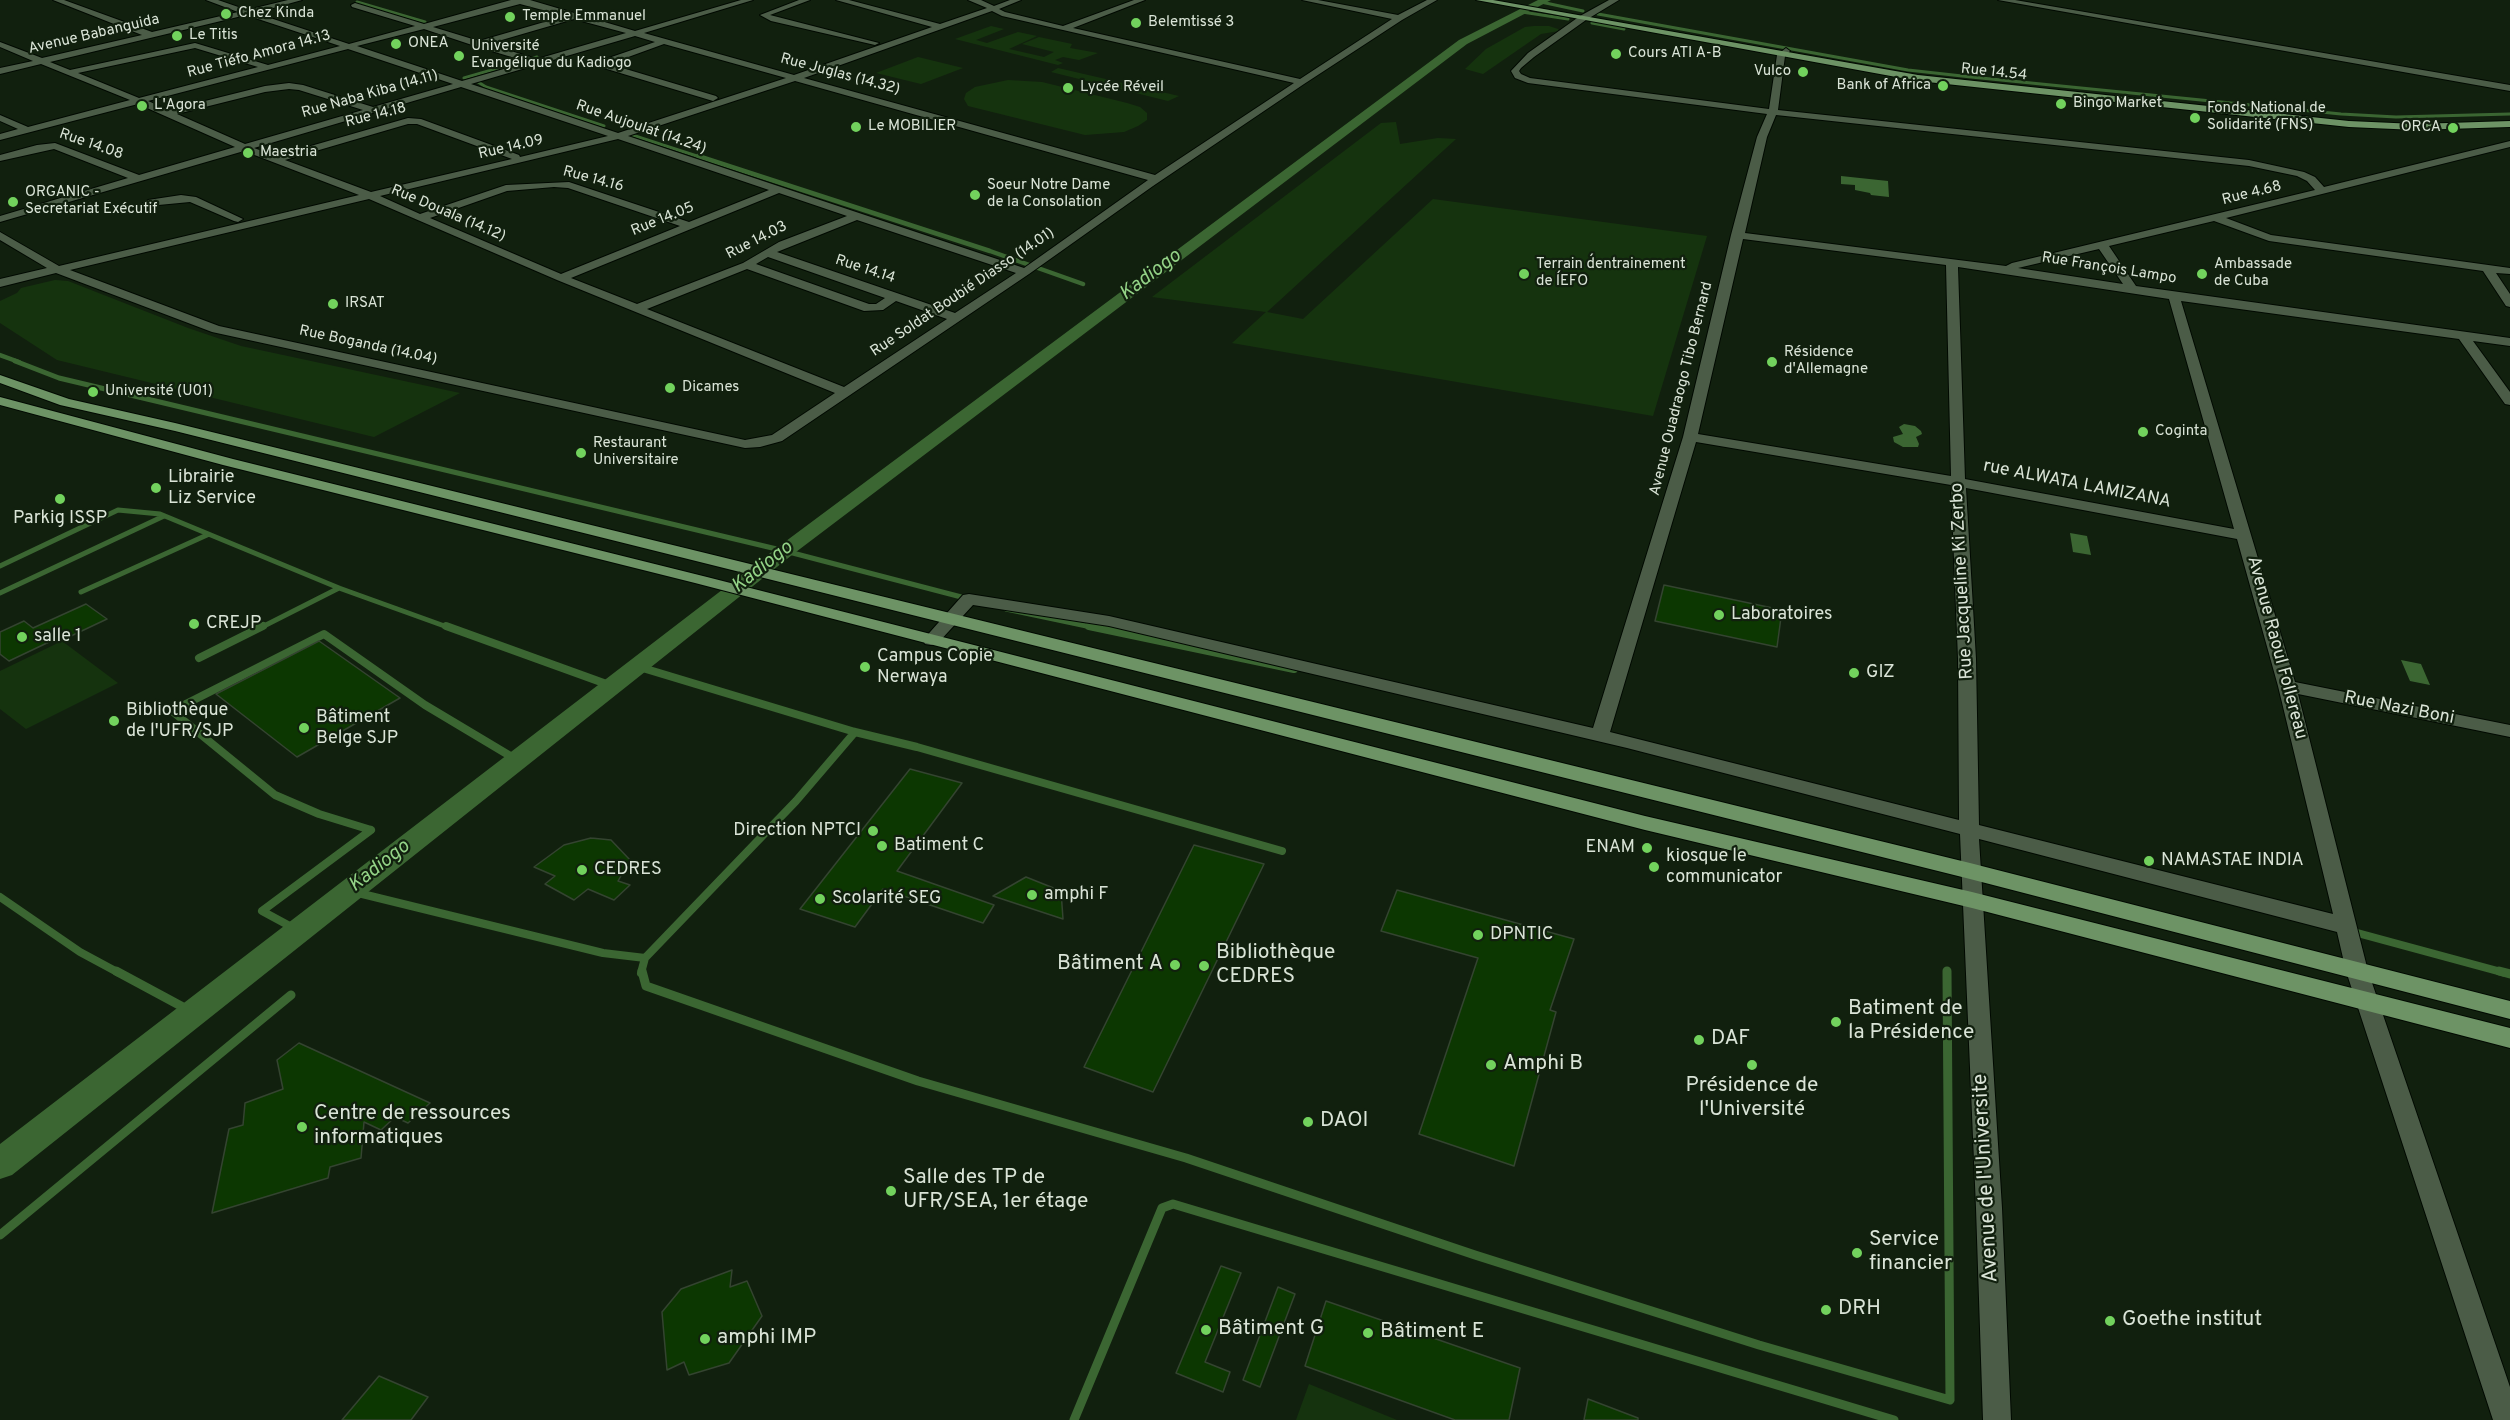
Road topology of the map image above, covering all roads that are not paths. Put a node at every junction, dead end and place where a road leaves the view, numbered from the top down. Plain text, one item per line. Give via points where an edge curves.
1 (57, 0) edge
2 (210, 0) edge
3 (298, 0) edge
4 (367, 0) edge
5 (520, 0) edge
6 (749, 0) edge
7 (806, 0) edge
8 (840, 0) edge
9 (972, 0) edge
10 (1002, 0) edge
11 (1017, 0) edge
12 (1141, 0) edge
13 (1306, 0) edge
14 (1433, 0) edge
15 (1480, 0) edge
16 (1504, 0) edge
17 (1615, 0) edge
18 (2002, 0) edge
19 (1519, 5) junction
20 (990, 7) junction
21 (247, 12) junction
22 (574, 16) junction
23 (1586, 17) junction
24 (1399, 18) junction
25 (930, 24) junction
26 (422, 27) junction
27 (941, 27) junction
28 (1064, 28) junction
29 (636, 32) junction
30 (151, 35) junction
31 (665, 41) junction
32 (875, 43) junction
33 (0, 44) edge
34 (478, 44) junction
35 (348, 46) junction
36 (1783, 53) junction
37 (42, 61) junction
38 (537, 62) junction
39 (267, 67) junction
40 (0, 71) edge
41 (71, 72) junction
42 (782, 74) junction
43 (796, 77) junction
44 (1301, 82) junction
45 (462, 84) junction
46 (2510, 88) edge
47 (713, 98) junction
48 (136, 101) junction
49 (373, 110) junction
50 (1773, 112) junction
51 (168, 113) junction
52 (0, 118) edge
53 (2510, 120) edge
54 (2510, 124) edge
55 (27, 130) junction
56 (615, 134) junction
57 (0, 137) edge
58 (2510, 144) edge
59 (243, 147) junction
60 (516, 157) junction
61 (0, 158) edge
62 (277, 159) junction
63 (137, 178) junction
64 (1157, 179) junction
65 (776, 190) junction
66 (2323, 192) junction
67 (366, 194) junction
68 (148, 203) dead end
69 (857, 216) junction
70 (418, 218) junction
71 (2215, 218) junction
72 (0, 219) edge
73 (238, 219) junction
74 (690, 225) junction
75 (0, 235) edge
76 (1737, 235) junction
77 (2102, 244) junction
78 (766, 253) junction
79 (1952, 262) junction
80 (51, 266) junction
81 (747, 266) junction
82 (2487, 268) junction
83 (2001, 269) junction
84 (2510, 271) edge
85 (1025, 272) junction
86 (0, 274) edge
87 (561, 278) junction
88 (0, 283) edge
89 (2131, 288) junction
90 (896, 296) junction
91 (2174, 296) junction
92 (2510, 303) edge
93 (638, 308) junction
94 (954, 317) junction
95 (2463, 335) junction
96 (2510, 342) edge
97 (0, 379) edge
98 (843, 392) junction
99 (0, 401) edge
100 (2510, 401) edge
101 (1689, 437) junction
102 (745, 444) joint
103 (1958, 482) junction
104 (2245, 536) junction
105 (951, 620) junction
106 (932, 640) junction
107 (2287, 686) junction
108 (2510, 732) edge
109 (1600, 736) junction
110 (1971, 829) junction
111 (1970, 872) junction
112 (1972, 900) junction
113 (2348, 926) junction
114 (2357, 971) junction
115 (2369, 1003) junction
116 (2510, 1010) edge
117 (2510, 1038) edge
118 (1997, 1420) edge
119 (2507, 1420) edge

1 - 30 street
2 - 21 street, Rue Aujoulat (14.24)
3 - 21 street, Avenue Babanguida
4 - 26 street via 355,5
5 - 22 street, Rue Juglas (14.32)
5 - 26 street, Rue Tiéfo Amora 14.13
6 - 29 street, Rue Naba Kiba (14.11)
7 - 32 street via 764,15
8 - 25 street
9 - 20 street
10 - 20 street, Rue 14.09
11 - 20 street, Rue 14.09
12 - 28 street
13 - 24 street
14 - 24 street, Rue Soldat Boubié Diasso (14.01)
15 - 19 main road, Rue 14.54
16 - 19 main road
17 - 23 street
18 - 46 street
19 - 23 main road, Rue 14.54
20 - 25 street, Rue 14.09
20 - 27 street, Rue 14.09
20 - 28 street via 1002,14
21 - 30 street, Avenue Babanguida
21 - 35 street, Rue Aujoulat (14.24)
22 - 29 street, Rue Juglas (14.32)
22 - 34 street
23 - 36 main road, Rue 14.54
23 - 50 street via 1530,55 1515,71 1518,76
24 - 44 street, Rue Soldat Boubié Diasso (14.01)
25 - 27 street
25 - 32 street, Rue 14.09
26 - 34 street
26 - 35 street, Rue Tiéfo Amora 14.13
27 - 43 street, Rue 14.09
28 - 44 street
29 - 31 street, Rue Juglas (14.32)
29 - 38 street, Rue Naba Kiba (14.11)
30 - 37 street, Avenue Babanguida
31 - 42 street, Rue Juglas (14.32)
31 - 47 street via 600,64
32 - 42 street, Rue 14.09
33 - 37 street, Rue Douala (14.12)
34 - 38 street
35 - 39 street, Rue Tiéfo Amora 14.13
35 - 45 street, Rue Aujoulat (14.24)
36 - 50 street, Avenue Ouadraogo Tibo Bernard
36 - 53 main road, Rue 14.54 via 1948,77 2346,119
36 - 54 main road, Rue 14.54 via 1901,76 2324,122 2416,127
37 - 40 street, Avenue Babanguida
37 - 41 street, Rue Douala (14.12)
38 - 45 street, Rue Naba Kiba (14.11)
39 - 41 street via 203,46 175,48
39 - 48 street, Rue Tiéfo Amora 14.13
41 - 48 street, Rue Douala (14.12)
42 - 43 street, Rue Juglas (14.32)
42 - 47 street, Rue 14.09
43 - 56 street, Rue 14.09
43 - 64 street, Rue Juglas (14.32)
44 - 64 street, Rue Soldat Boubié Diasso (14.01)
45 - 49 street, Rue Naba Kiba (14.11)
45 - 56 street, Rue Aujoulat (14.24)
47 - 56 street, Rue 14.09
48 - 51 street, Rue Douala (14.12)
48 - 55 street, Rue Tiéfo Amora 14.13
49 - 51 street via 289,86
49 - 59 street, Rue Naba Kiba (14.11)
50 - 66 street via 2249,163 2311,178
50 - 76 street, Avenue Ouadraogo Tibo Bernard via 1762,137
51 - 59 street, Rue Douala (14.12)
52 - 55 street
55 - 57 street, Rue Tiéfo Amora 14.13
56 - 60 street, Rue 14.09
56 - 65 street, Rue Aujoulat (14.24)
56 - 67 street, Rue 14.09
58 - 66 street, Rue 4.68
59 - 62 street, Rue Douala (14.12)
59 - 63 street, Rue Naba Kiba (14.11)
60 - 62 street, Rue 14.18 via 408,121
60 - 67 street, Rue 14.09
61 - 63 street, Rue 14.08 via 55,147
62 - 67 street, Rue Douala (14.12)
63 - 72 street, Rue Naba Kiba (14.11)
64 - 85 street, Rue Soldat Boubié Diasso (14.01)
65 - 69 street, Rue Aujoulat (14.24)
65 - 74 street, Rue 14.05
66 - 71 street, Rue 4.68
67 - 70 street, Rue Douala (14.12)
67 - 73 street, Rue 14.09
67 - 80 street, Rue 14.09
68 - 73 street via 192,199
69 - 78 street, Rue 14.03
69 - 85 street, Rue Aujoulat (14.24)
70 - 74 street, Rue 14.16 via 506,188 554,184 569,185
70 - 87 street, Rue Douala (14.12)
71 - 77 street, Rue 4.68
71 - 82 street via 2270,238
73 - 80 street, Rue 14.09
74 - 87 street, Rue 14.05
75 - 80 street, Rue Boganda (14.04)
76 - 79 street, Rue François Lampo
76 - 101 street, Avenue Ouadraogo Tibo Bernard
77 - 83 street, Rue 4.68
77 - 89 street
78 - 81 street, Rue 14.03
78 - 90 street, Rue 14.14
79 - 83 street, Rue François Lampo
79 - 103 street, Rue Jacqueline Ki Zerbo
80 - 86 street, Rue 14.09
80 - 88 street, Rue 14.09
80 - 102 street, Rue Boganda (14.04) via 216,329
81 - 90 street via 868,308 879,307
81 - 93 street, Rue 14.03
82 - 84 street
82 - 92 street
83 - 89 street, Rue François Lampo
85 - 94 street, Rue Soldat Boubié Diasso (14.01)
87 - 93 street, Rue Douala (14.12)
89 - 91 street, Rue François Lampo
90 - 94 street, Rue 14.14
91 - 95 street, Rue François Lampo
91 - 104 street, Avenue Raoul Follereau
93 - 98 street, Rue Douala (14.12)
94 - 98 street, Rue Soldat Boubié Diasso (14.01)
95 - 96 street, Rue François Lampo
95 - 100 street
97 - 105 main road via 65,402
98 - 102 street, Rue Soldat Boubié Diasso (14.01) via 777,438
99 - 106 main road
101 - 103 street, rue ALWATA LAMIZANA
101 - 109 street, Avenue Ouadraogo Tibo Bernard
103 - 104 street, rue ALWATA LAMIZANA
103 - 110 street, Rue Jacqueline Ki Zerbo
104 - 107 street, Avenue Raoul Follereau
105 - 106 street
105 - 109 street via 969,599 1109,621
105 - 111 main road
106 - 112 main road via 1645,823
107 - 108 street, Rue Nazi Boni
107 - 113 street, Avenue Raoul Follereau
109 - 110 street
110 - 111 street, Rue Jacqueline Ki Zerbo
110 - 113 street
111 - 112 street, Rue Jacqueline Ki Zerbo
111 - 114 main road
112 - 115 main road
112 - 118 street, Avenue de l'Universite
113 - 114 street, Avenue Raoul Follereau
114 - 115 street, Avenue Raoul Follereau
114 - 116 main road
115 - 117 main road
115 - 119 street, Avenue Raoul Follereau

